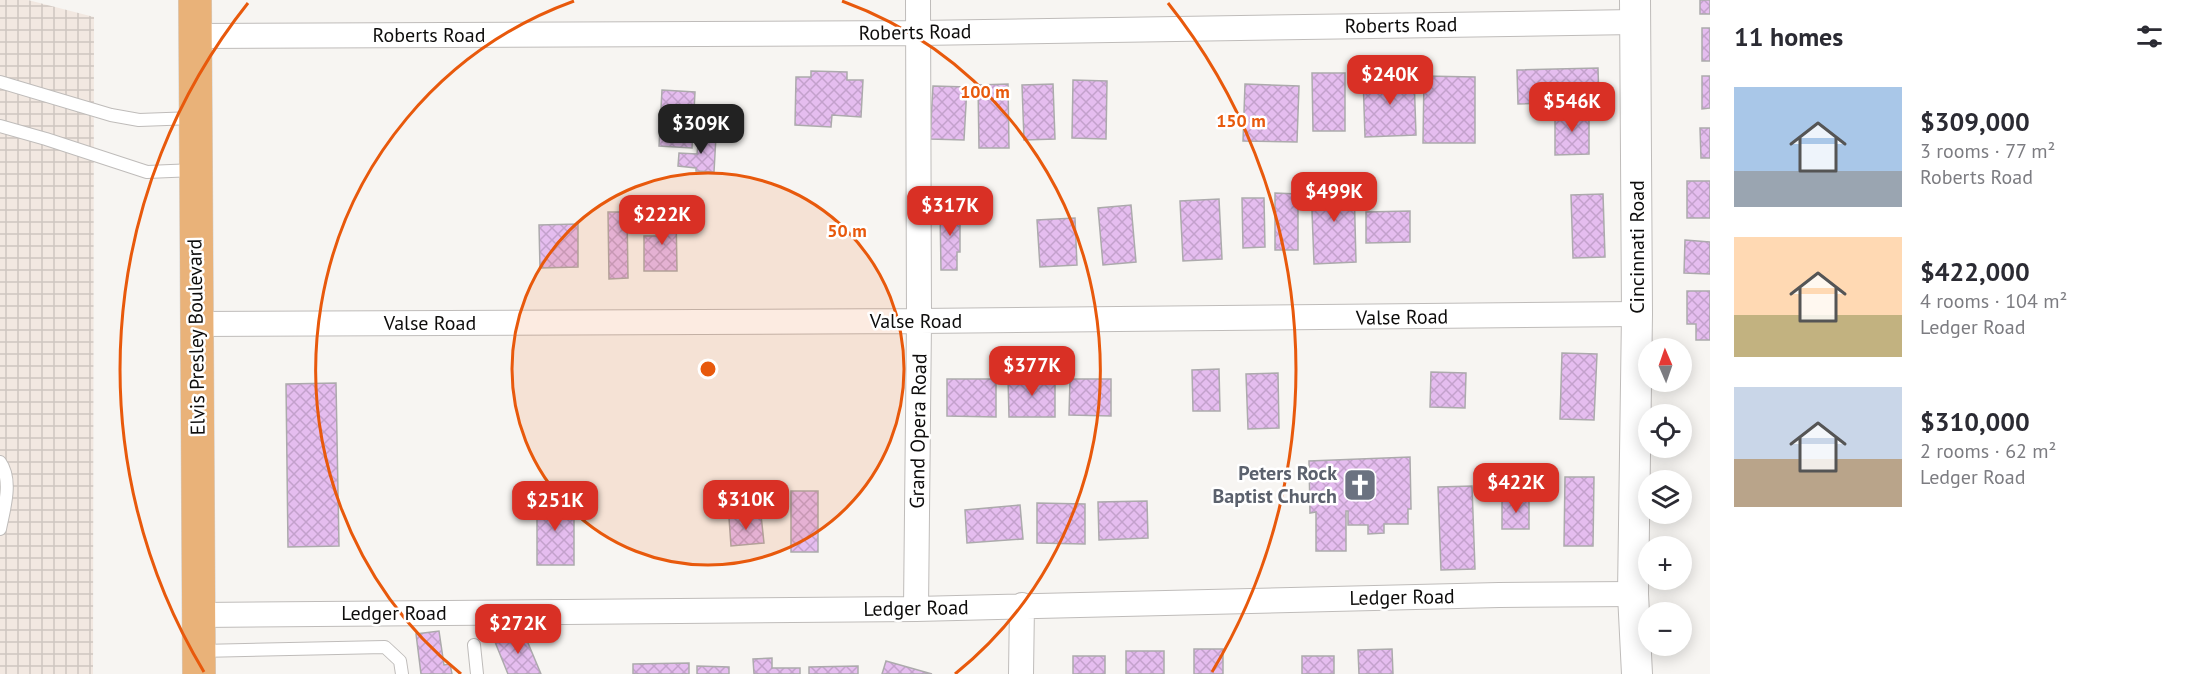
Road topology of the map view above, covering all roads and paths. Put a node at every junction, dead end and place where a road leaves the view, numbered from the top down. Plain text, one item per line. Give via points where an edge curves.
1 (195, 0) edge
2 (918, 0) edge
3 (1635, 11) edge
4 (918, 33) junction
5 (195, 36) junction
6 (0, 82) edge
7 (195, 118) junction
8 (0, 126) edge
9 (195, 170) junction
10 (1637, 314) junction
11 (919, 321) junction
12 (196, 324) junction
13 (0, 462) edge
14 (0, 529) edge
15 (1633, 594) junction
16 (1022, 605) junction
17 (916, 609) junction
18 (199, 615) junction
19 (474, 645) dead end
20 (199, 663) edge
21 (402, 674) edge
22 (477, 674) edge
23 (1021, 674) edge
24 (1637, 674) edge

1 - 5 main road, Elvis Presley Boulevard
2 - 4 street, Grand Opera Road
3 - 4 street, Roberts Road
3 - 10 street, Cincinnati Road
4 - 5 street, Roberts Road
4 - 11 street, Grand Opera Road
5 - 7 main road, Elvis Presley Boulevard
6 - 7 lane via 111,115 139,120
7 - 9 main road, Elvis Presley Boulevard
8 - 9 lane via 147,172
9 - 12 main road, Elvis Presley Boulevard
10 - 11 street, Valse Road
10 - 15 street, Cincinnati Road
11 - 12 street, Valse Road
11 - 17 street, Grand Opera Road
12 - 18 main road, Elvis Presley Boulevard
13 - 14 lane via 7,484
15 - 16 street, Ledger Road
15 - 24 street, Cincinnati Road
16 - 17 street, Ledger Road
16 - 23 street
17 - 18 street, Ledger Road
18 - 20 main road, Elvis Presley Boulevard
19 - 22 lane
20 - 21 lane via 385,647 400,661

